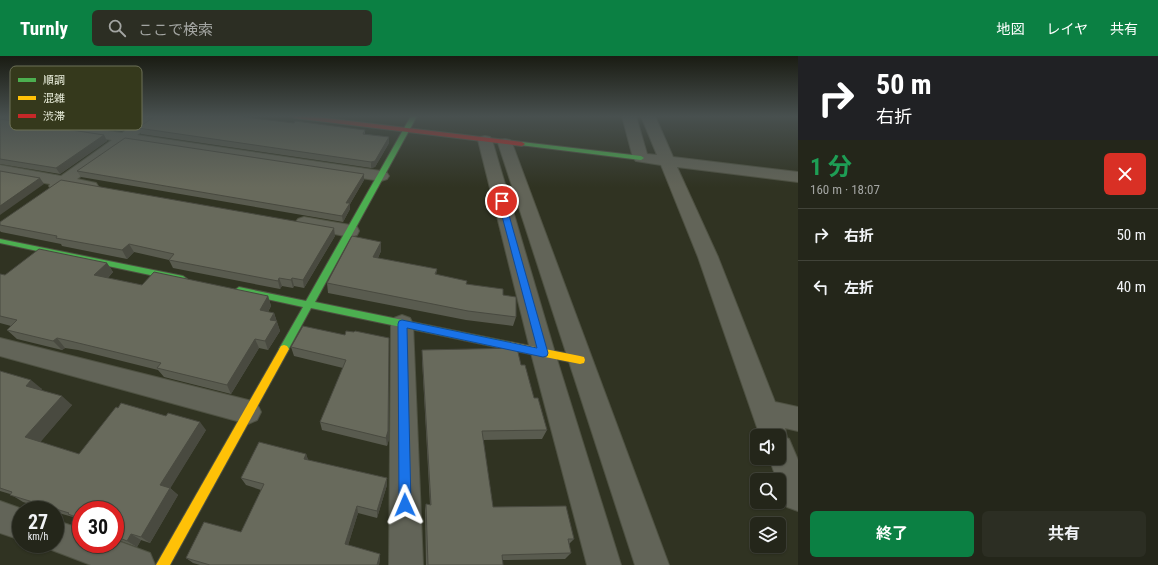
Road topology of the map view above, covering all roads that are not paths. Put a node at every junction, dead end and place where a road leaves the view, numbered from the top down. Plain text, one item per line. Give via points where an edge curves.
1 (122, 140) edge
2 (136, 140) edge
3 (400, 140) edge
4 (478, 140) edge
5 (636, 140) edge
6 (658, 140) edge
7 (495, 142) junction
8 (641, 158) junction
9 (666, 160) junction
10 (0, 170) edge
11 (380, 176) junction
12 (798, 177) edge
13 (63, 181) junction
14 (102, 188) edge
15 (44, 194) edge
16 (288, 220) edge
17 (350, 231) junction
18 (0, 241) edge
19 (193, 281) edge
20 (231, 289) edge
21 (308, 305) junction
22 (402, 324) junction
23 (0, 347) edge
24 (543, 353) junction
25 (580, 360) junction
26 (248, 412) junction
27 (765, 412) junction
28 (798, 419) edge
29 (771, 429) edge
30 (788, 460) edge
31 (798, 496) edge
32 (0, 517) edge
33 (12, 521) edge
34 (64, 539) edge
35 (138, 565) edge
36 (163, 565) edge
37 (406, 565) edge
38 (604, 565) edge
39 (652, 565) edge

1 - 13 street
2 - 11 street
3 - 11 street
4 - 7 street
5 - 8 street
6 - 9 street
7 - 8 street
7 - 24 street
7 - 25 street
8 - 9 street
9 - 12 street
9 - 27 street via 708,257
10 - 13 street
11 - 17 street
13 - 14 street
13 - 15 street
16 - 17 street
17 - 21 street
18 - 19 street
20 - 21 street
21 - 22 street
21 - 26 street
22 - 24 street
22 - 37 street
23 - 26 street
24 - 25 street
24 - 38 street
25 - 39 street
26 - 36 street
27 - 28 street
27 - 29 street
30 - 31 street
32 - 33 street
34 - 35 street

